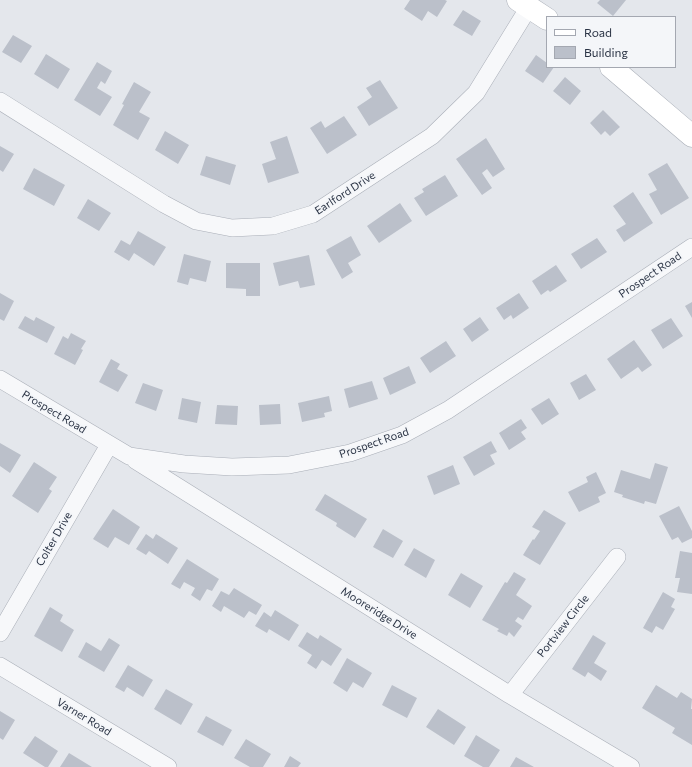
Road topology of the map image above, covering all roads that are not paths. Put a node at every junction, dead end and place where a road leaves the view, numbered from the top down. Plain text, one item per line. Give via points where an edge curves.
1 (524, 3) edge
2 (546, 18) edge
3 (612, 68) edge
4 (0, 101) edge
5 (692, 136) edge
6 (692, 247) edge
7 (0, 379) edge
8 (109, 445) junction
9 (130, 456) junction
10 (617, 557) dead end
11 (0, 633) edge
12 (0, 666) edge
13 (510, 695) junction
14 (168, 767) edge
15 (631, 767) edge

1 - 2 street
1 - 4 street, Earlford Drive via 476,93 432,136 313,214 273,226 232,228 196,220 164,204
3 - 5 street
6 - 9 street, Prospect Road via 448,410 402,436 350,453 288,465 232,467 184,464
7 - 8 street, Prospect Road
8 - 9 street, Prospect Road
8 - 11 street, Colter Drive
9 - 13 street, Mooreridge Drive
10 - 13 street, Portview Circle
12 - 14 street, Varner Road
13 - 15 street, Mooreridge Drive

